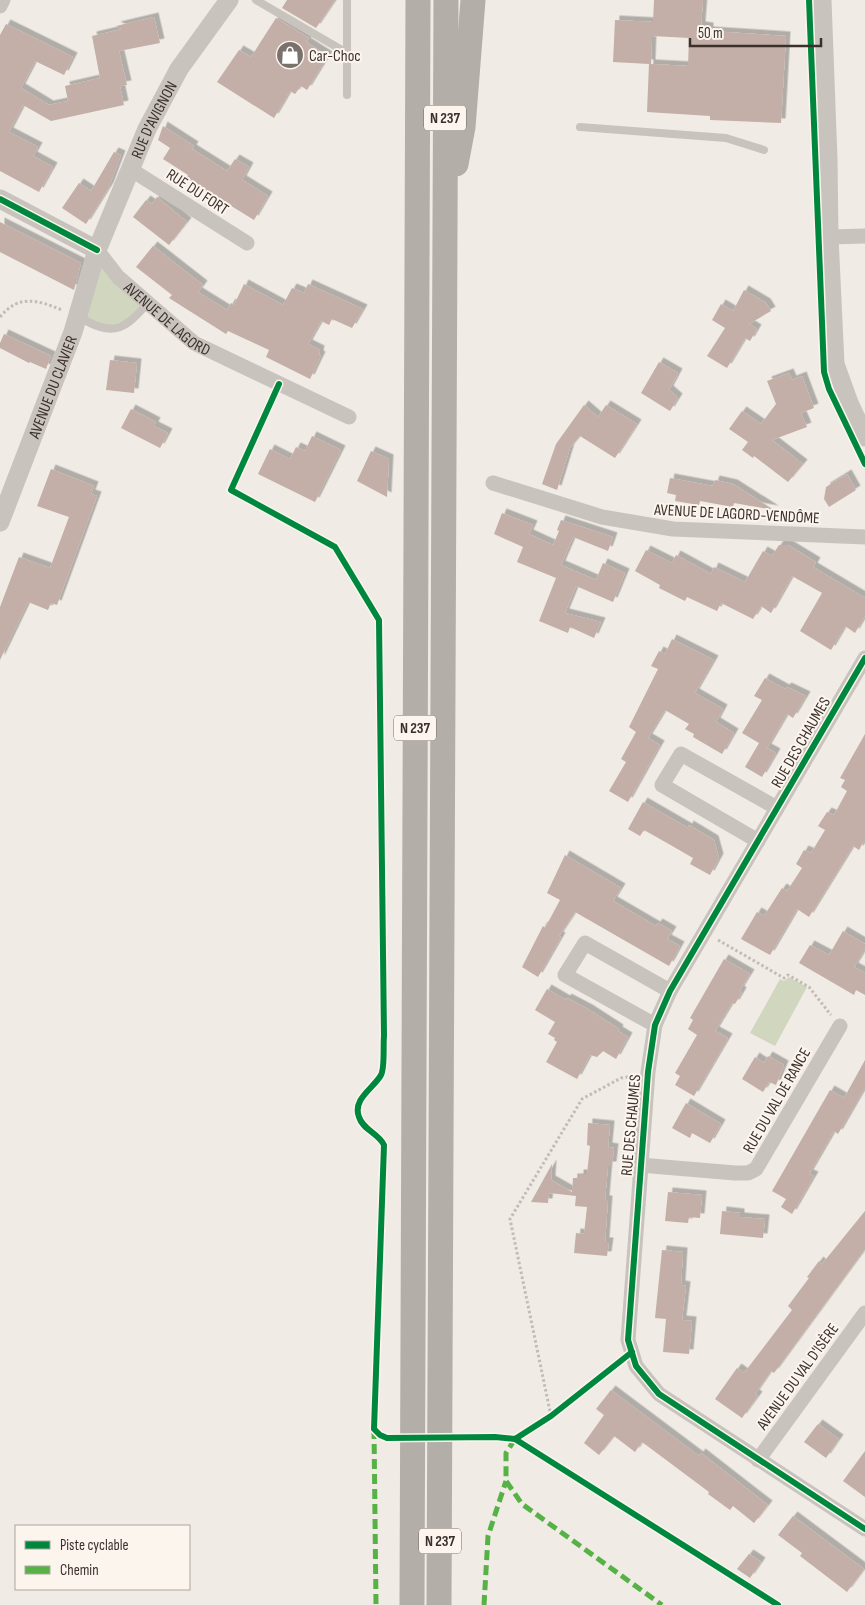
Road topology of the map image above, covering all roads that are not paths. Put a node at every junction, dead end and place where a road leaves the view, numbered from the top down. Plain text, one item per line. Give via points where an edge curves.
1 (3, 0) edge
2 (229, 0) edge
3 (256, 0) edge
4 (347, 0) edge
5 (406, 0) edge
6 (418, 0) edge
7 (446, 0) edge
8 (473, 0) edge
9 (822, 0) edge
10 (0, 6) edge
11 (417, 44) junction
12 (347, 53) junction
13 (347, 95) dead end
14 (580, 127) dead end
15 (764, 150) dead end
16 (130, 169) junction
17 (0, 199) edge
18 (444, 236) junction
19 (865, 236) edge
20 (829, 237) junction
21 (247, 243) dead end
22 (97, 250) junction
23 (147, 304) junction
24 (79, 316) junction
25 (349, 417) dead end
26 (865, 436) edge
27 (493, 483) dead end
28 (0, 522) edge
29 (865, 537) edge
30 (865, 658) edge
31 (777, 808) junction
32 (758, 841) junction
33 (670, 991) junction
34 (655, 1025) junction
35 (840, 1026) road end
36 (640, 1165) junction
37 (865, 1313) edge
38 (758, 1460) junction
39 (865, 1529) edge
40 (412, 1605) edge
41 (439, 1605) edge

1 - 10 street
2 - 16 street, RUE D'AVIGNON via 179,70 147,129
3 - 12 lane
4 - 12 lane
5 - 11 highway
6 - 11 highway, N 237
7 - 18 highway, N 237
8 - 18 highway via 463,127
9 - 20 street
11 - 40 highway, N 237
12 - 13 lane
14 - 15 lane via 726,138
16 - 21 street, RUE DU FORT
16 - 22 street, RUE D'AVIGNON
17 - 22 street, AVENUE DE LAGORD
18 - 41 highway, N 237
19 - 20 street
20 - 26 street via 836,364 849,403
22 - 23 street, AVENUE DE LAGORD via 118,277
22 - 24 street, AVENUE DU CLAVIER
23 - 24 lane via 134,318 113,329 102,328
23 - 25 street, AVENUE DE LAGORD via 194,343
24 - 28 street, AVENUE DU CLAVIER
27 - 29 street, AVENUE DE LAGORD-VENDÔME via 602,517 673,529
30 - 31 street, RUE DES CHAUMES
31 - 32 street, RUE DES CHAUMES
31 - 32 street via 681,754 662,785
32 - 33 street, RUE DES CHAUMES
33 - 34 street, RUE DES CHAUMES
33 - 34 street via 585,943 565,975
34 - 36 street, RUE DES CHAUMES
35 - 36 street, RUE DU VAL DE RANCE via 756,1169 735,1173
36 - 38 street, RUE DES CHAUMES via 628,1324 628,1340 636,1366 659,1394
37 - 38 street, AVENUE DU VAL D'ISÈRE
38 - 39 street, RUE DES CHAUMES

